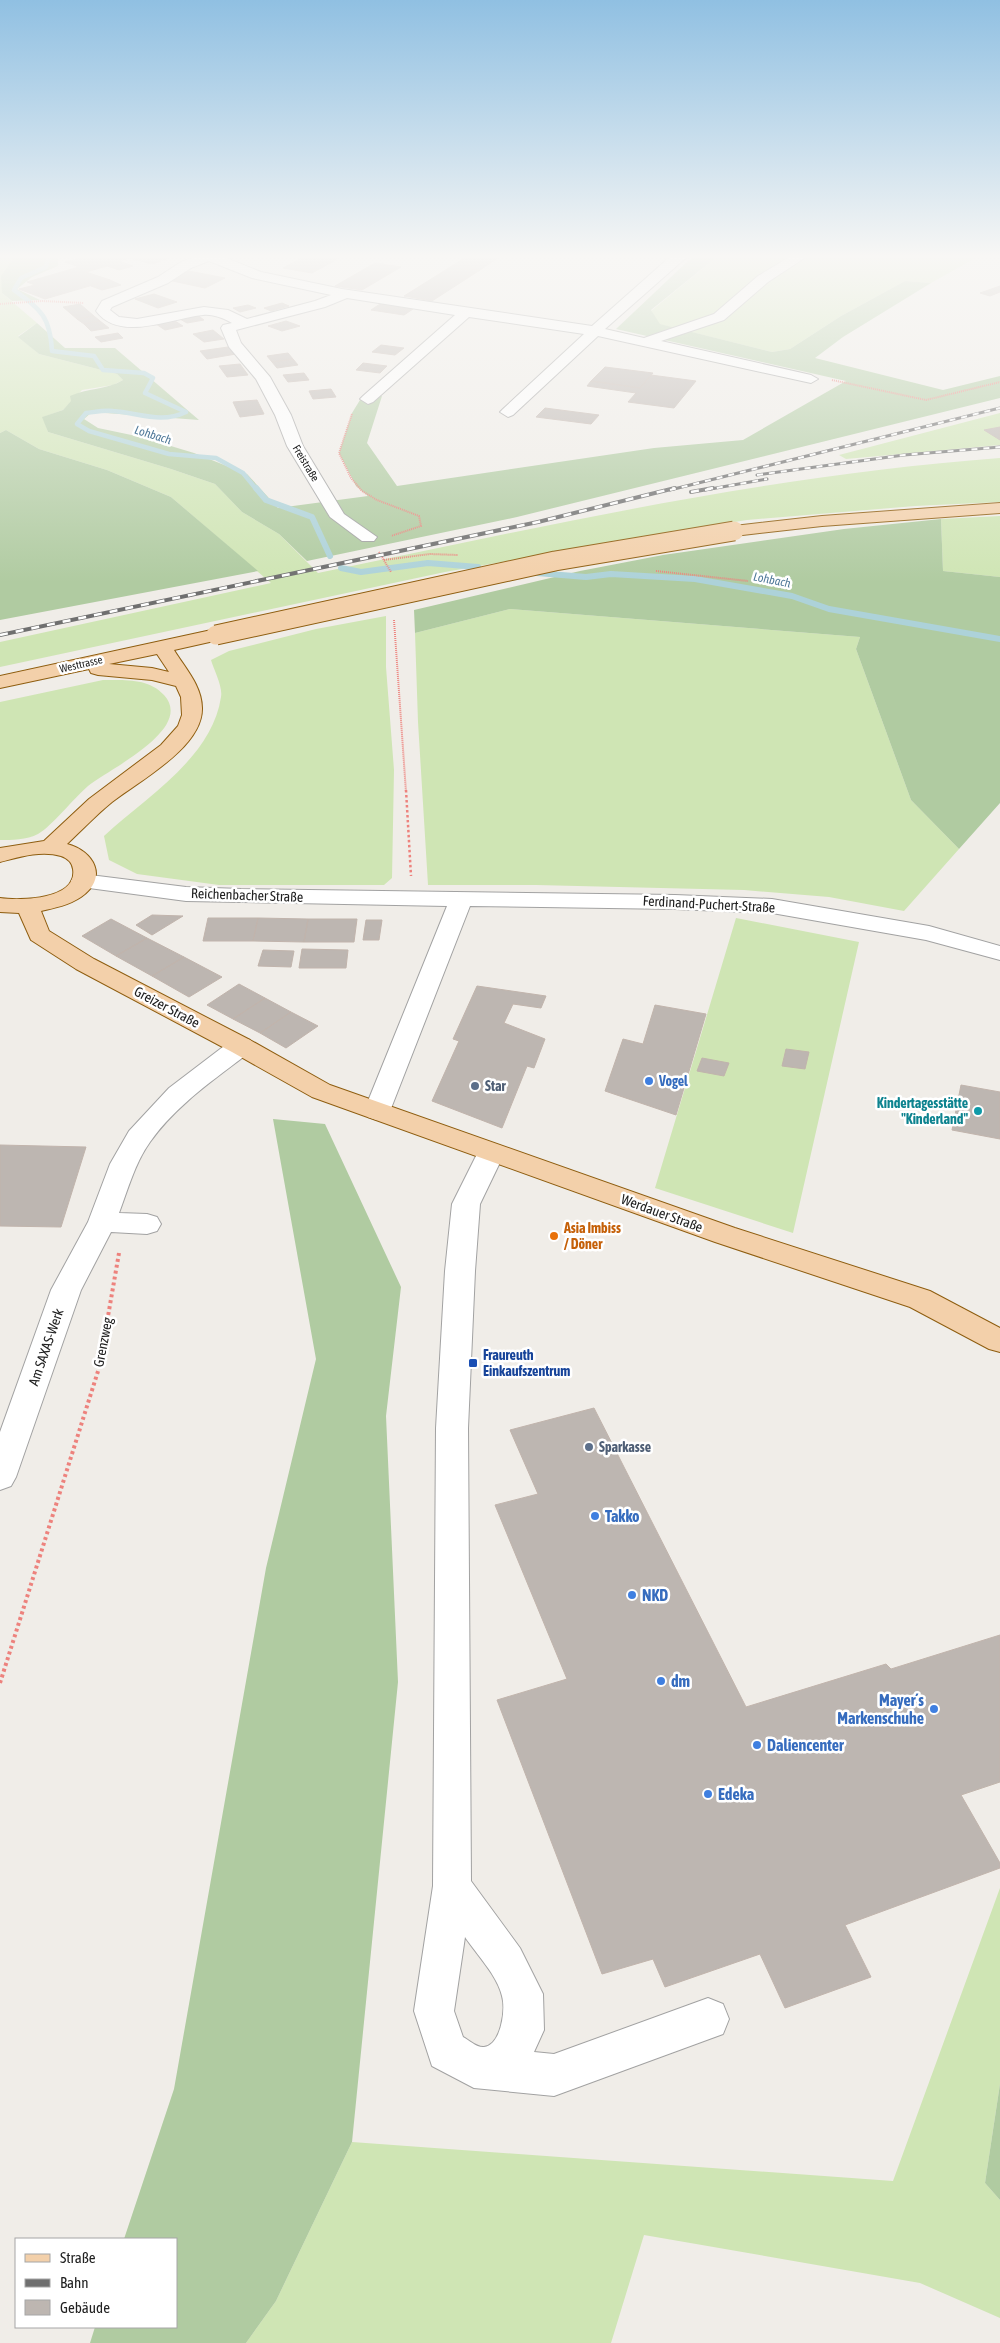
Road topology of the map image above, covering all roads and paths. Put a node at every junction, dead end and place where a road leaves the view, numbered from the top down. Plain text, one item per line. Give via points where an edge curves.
1 (252, 364) edge
2 (407, 364) edge
3 (559, 364) edge
4 (745, 364) edge
5 (811, 379) joint
6 (1000, 382) edge
7 (368, 399) joint
8 (508, 412) dead end
9 (1000, 508) edge
10 (368, 537) joint
11 (384, 560) dead end
12 (389, 567) dead end
13 (162, 646) junction
14 (397, 657) dead end
15 (64, 668) junction
16 (0, 682) edge
17 (182, 682) junction
18 (50, 847) junction
19 (0, 855) edge
20 (82, 882) junction
21 (412, 899) junction
22 (461, 899) junction
23 (0, 905) edge
24 (28, 908) junction
25 (1000, 953) edge
26 (241, 1046) junction
27 (321, 1091) joint
28 (376, 1111) junction
29 (491, 1152) junction
30 (102, 1222) junction
31 (147, 1224) dead end
32 (1000, 1341) edge
33 (0, 1477) edge
34 (0, 1683) edge
35 (452, 1886) junction
36 (708, 2019) dead end
37 (491, 2068) junction

1 - 10 street, Freistraße via 263,377 284,415 295,446 338,517
2 - 7 street
3 - 8 street
4 - 5 street
5 - 6 path via 831,380 926,400
7 - 10 path via 352,413 339,453 356,486 369,496 419,516 421,526 398,536
9 - 13 main road, Westtrasse, bridge via 734,531 555,562
11 - 12 path
13 - 15 main road, Westtrasse
13 - 17 main road
14 - 21 path
15 - 16 main road, Westtrasse
15 - 17 main road via 131,671
17 - 18 main road via 190,694 192,705 192,717 183,735 168,750 103,798
18 - 19 main road via 18,849
18 - 20 main road via 76,856 83,863
20 - 21 street, Reichenbacher Straße via 186,894
20 - 24 main road via 62,898
21 - 22 street, Ferdinand-Puchert-Straße
22 - 25 street, Ferdinand-Puchert-Straße via 772,906 929,933
22 - 28 street
23 - 24 main road
24 - 26 main road, Greizer Straße via 39,935 85,964
26 - 27 main road, Greizer Straße
26 - 30 street via 178,1094 140,1137 124,1164
27 - 28 main road, Werdauer Straße
28 - 29 main road, Werdauer Straße
29 - 32 main road, Werdauer Straße via 724,1235 920,1299
29 - 35 street via 466,1204 460,1271 452,1428
30 - 31 street
30 - 33 street, Am SAXAS-Werk via 66,1290
30 - 34 path, Grenzweg via 120,1255 99,1368
35 - 37 street via 506,1962 523,1994 523,2030 508,2057
35 - 37 street via 434,2011 447,2051 474,2067
36 - 37 street via 554,2075

